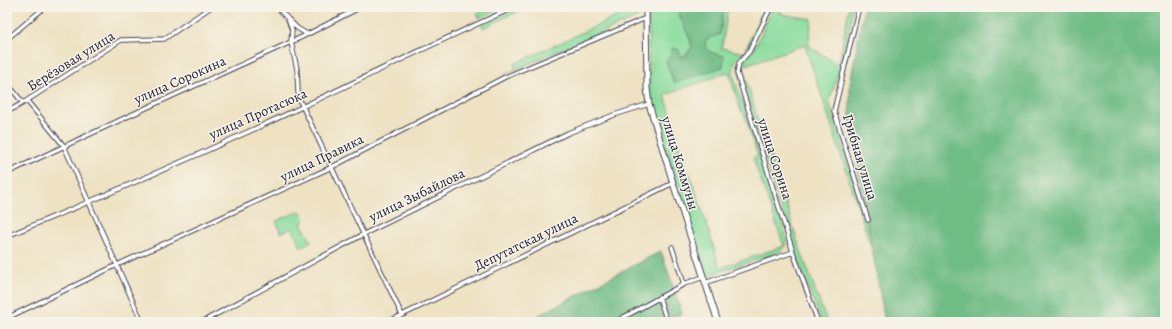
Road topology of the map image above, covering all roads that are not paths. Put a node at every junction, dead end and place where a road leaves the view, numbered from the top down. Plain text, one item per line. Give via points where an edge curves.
1 (45, 7) edge
2 (211, 7) edge
3 (277, 7) edge
4 (361, 7) edge
5 (515, 7) edge
6 (646, 7) edge
7 (771, 7) edge
8 (859, 7) edge
9 (646, 18) junction
10 (288, 19) junction
11 (307, 34) junction
12 (7, 39) edge
13 (291, 42) junction
14 (7, 83) edge
15 (25, 102) junction
16 (649, 104) junction
17 (303, 107) junction
18 (7, 112) edge
19 (64, 146) junction
20 (332, 167) junction
21 (7, 173) edge
22 (673, 183) junction
23 (88, 203) junction
24 (868, 220) dead end
25 (364, 234) junction
26 (7, 236) edge
27 (672, 247) dead end
28 (793, 252) junction
29 (117, 266) junction
30 (703, 277) junction
31 (705, 283) junction
32 (684, 284) junction
33 (659, 298) junction
34 (402, 315) junction
35 (7, 318) edge
36 (142, 322) edge
37 (202, 322) edge
38 (388, 322) edge
39 (615, 322) edge
40 (668, 322) edge
41 (718, 322) edge
42 (818, 322) edge

1 - 12 street
2 - 15 street, Берёзовая улица via 164,39 121,40
3 - 10 street
4 - 11 street, улица Сорокина
5 - 17 street, улица Протасюка
6 - 9 street, улица Коммуны
7 - 28 street, улица Сорина via 750,52 739,63 737,73
8 - 24 street, Грибная улица via 834,111
9 - 16 street, улица Коммуны
9 - 20 street, улица Правика via 505,77
10 - 11 street
10 - 13 street via 292,30
11 - 13 street, улица Сорокина
13 - 17 street via 297,69 298,97
13 - 19 street, улица Сорокина
14 - 15 street
15 - 18 street, Берёзовая улица
15 - 19 street
16 - 22 street, улица Коммуны
16 - 25 street, улица Зыбайлова via 568,133
17 - 20 street
17 - 23 street, улица Протасюка
19 - 21 street, улица Сорокина
19 - 23 street
20 - 25 street
20 - 29 street, улица Правика
22 - 30 street, улица Коммуны
22 - 34 street, Депутатская улица
23 - 26 street, улица Протасюка
23 - 29 street
25 - 34 street
25 - 37 street, улица Зыбайлова
27 - 32 street
28 - 31 street
28 - 42 street, улица Сорина
29 - 35 street, улица Правика
29 - 36 street
30 - 31 street, улица Коммуны
30 - 32 street
31 - 41 street, улица Коммуны
32 - 33 street
33 - 39 street
33 - 40 street
34 - 38 street, Депутатская улица

